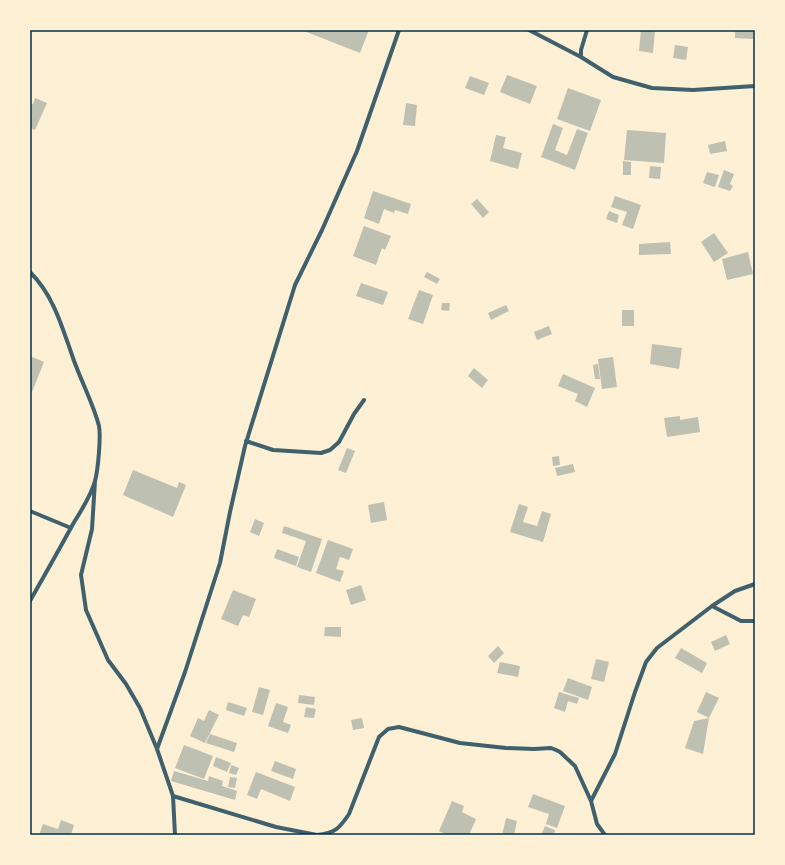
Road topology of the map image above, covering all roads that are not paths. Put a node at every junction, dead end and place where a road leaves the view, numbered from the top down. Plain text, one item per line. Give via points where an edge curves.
1 (399, 30) edge
2 (529, 30) edge
3 (587, 30) edge
4 (581, 57) junction
5 (755, 86) edge
6 (30, 272) edge
7 (364, 400) dead end
8 (246, 441) junction
9 (95, 481) junction
10 (30, 511) edge
11 (71, 528) junction
12 (755, 584) edge
13 (30, 601) edge
14 (712, 606) junction
15 (755, 622) edge
16 (156, 749) junction
17 (173, 796) junction
18 (591, 801) junction
19 (175, 835) edge
20 (317, 835) edge
21 (605, 835) edge

1 - 8 street via 357,151 295,285
2 - 4 street
3 - 4 street via 580,50
4 - 5 street via 613,77 652,88 693,90
6 - 9 street via 38,279 56,309 94,410 100,442
7 - 8 street via 338,442 321,454 273,450
8 - 16 street via 220,563 185,672
9 - 11 street
9 - 16 street via 92,529 81,575 86,610 108,660 140,708
10 - 11 street
11 - 13 street
12 - 14 street via 736,591
14 - 15 street via 741,621
14 - 18 street via 662,643 646,662 615,754
16 - 17 street
17 - 19 street
17 - 20 street via 276,827
18 - 20 street via 575,766 560,752 551,748 506,748 460,743 399,727 388,729 379,736 344,822 334,832
18 - 21 street via 597,824

